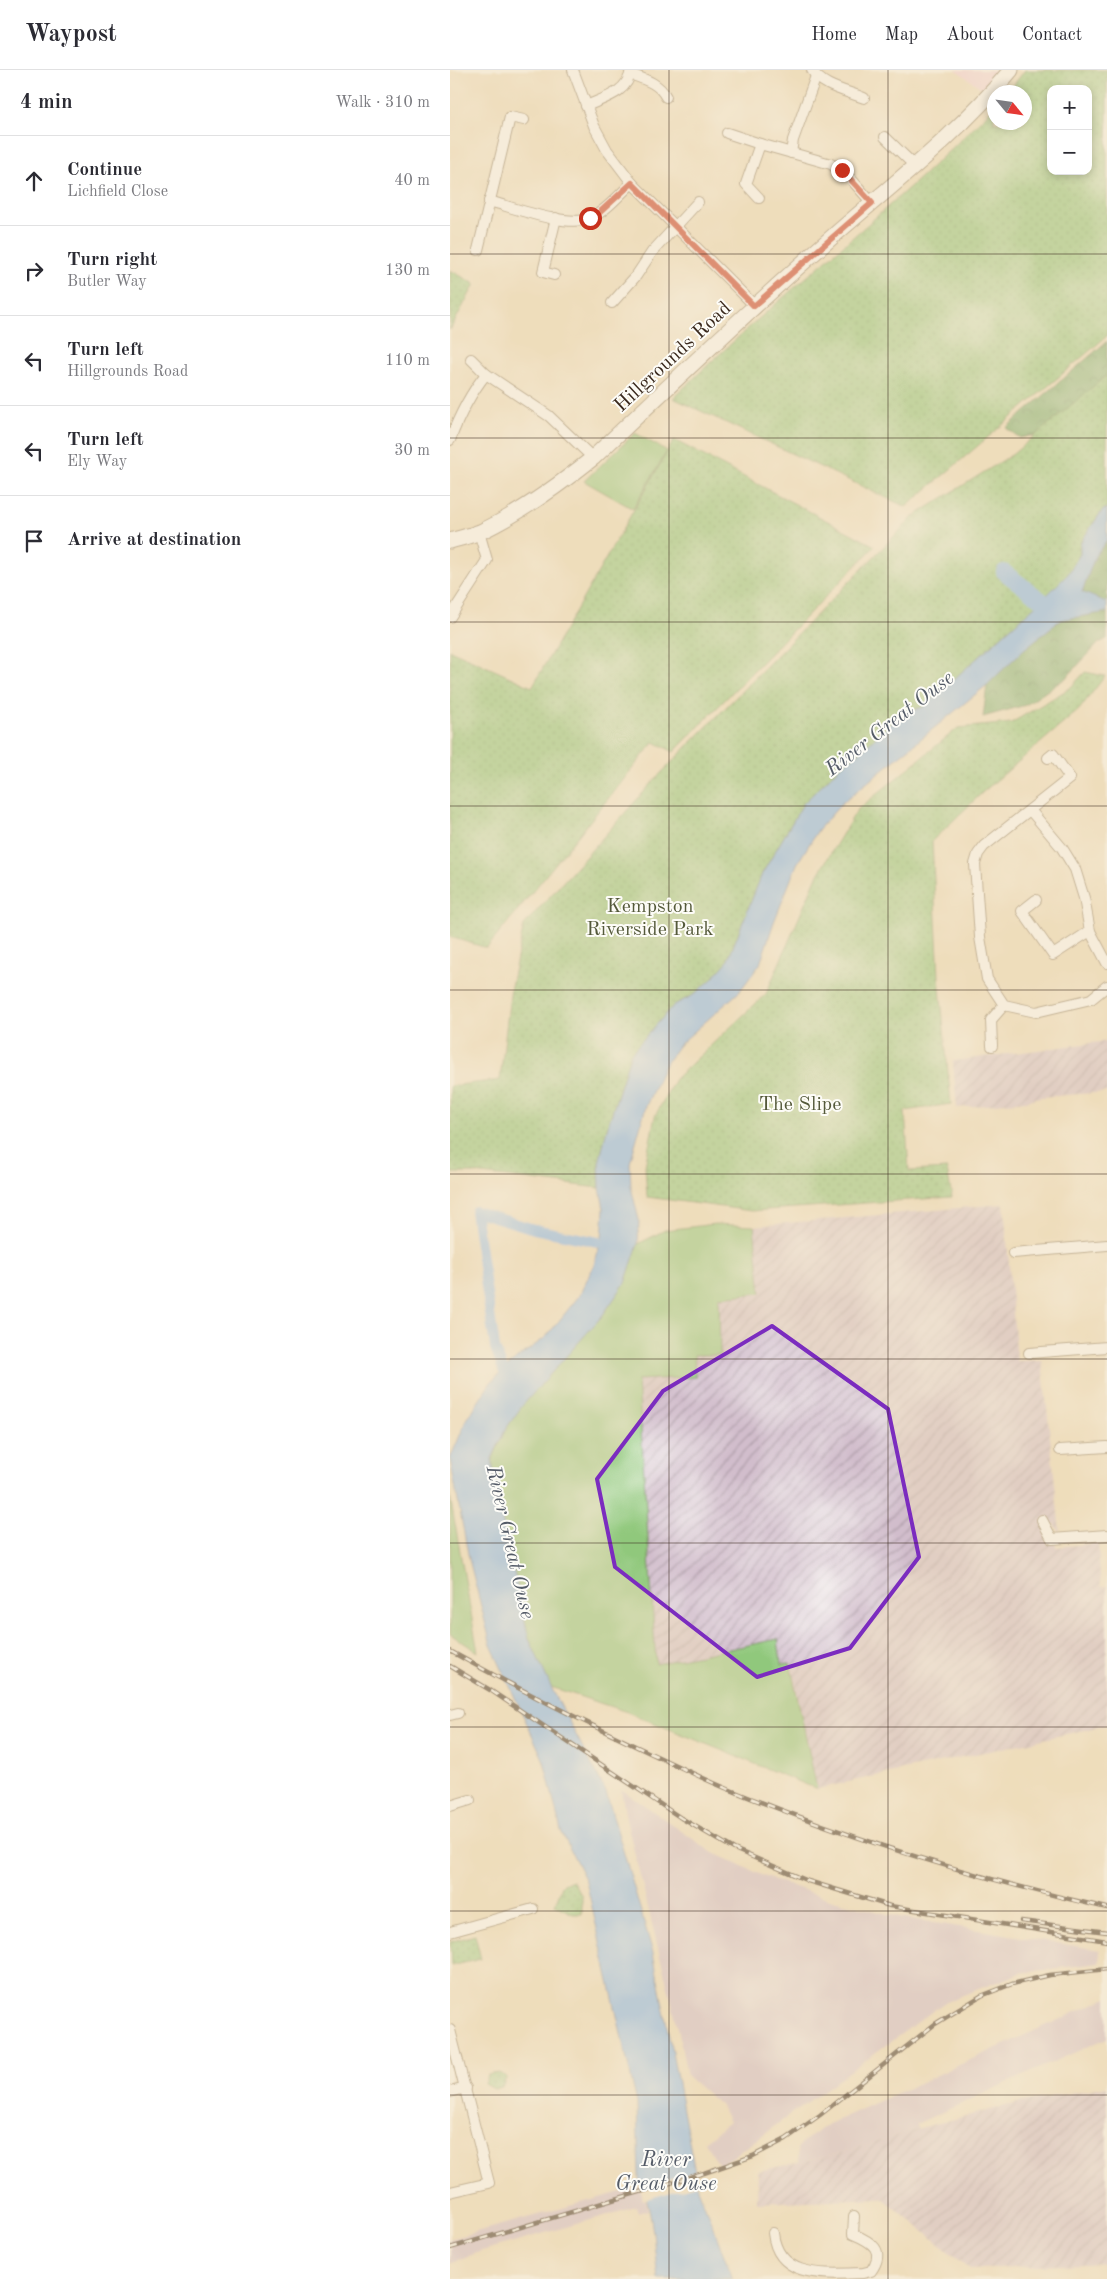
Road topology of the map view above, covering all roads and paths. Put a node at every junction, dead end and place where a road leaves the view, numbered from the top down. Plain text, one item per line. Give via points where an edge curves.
1 (573, 70) edge
2 (1011, 70) edge
3 (630, 72) edge
4 (814, 73) edge
5 (665, 91) dead end
6 (864, 98) dead end
7 (586, 106) junction
8 (524, 120) dead end
9 (727, 133) dead end
10 (885, 137) dead end
11 (760, 144) junction
12 (791, 153) junction
13 (916, 167) junction
14 (632, 183) junction
15 (759, 198) dead end
16 (489, 201) junction
17 (698, 202) dead end
18 (872, 203) junction
19 (556, 218) junction
20 (674, 226) junction
21 (478, 250) dead end
22 (554, 275) dead end
23 (612, 303) dead end
24 (754, 306) junction
25 (471, 359) dead end
26 (486, 374) junction
27 (450, 440) edge
28 (592, 458) junction
29 (479, 532) junction
30 (450, 541) edge
31 (450, 618) edge
32 (1048, 758) dead end
33 (1030, 810) junction
34 (1036, 900) dead end
35 (1090, 931) junction
36 (1107, 963) edge
37 (1107, 986) edge
38 (1004, 1005) junction
39 (992, 1046) dead end
40 (1107, 1245) edge
41 (1013, 1253) dead end
42 (1107, 1347) edge
43 (1029, 1353) dead end
44 (1107, 1447) edge
45 (1060, 1450) dead end
46 (1042, 1520) dead end
47 (1107, 1535) edge
48 (470, 1800) dead end
49 (450, 1806) edge
50 (533, 1909) dead end
51 (450, 1932) edge
52 (450, 2030) edge
53 (466, 2088) junction
54 (450, 2092) edge
55 (450, 2192) edge
56 (854, 2216) dead end
57 (773, 2233) dead end
58 (821, 2276) edge

1 - 7 street
2 - 13 street, Hillgrounds Road via 985,102
3 - 5 street
3 - 7 street via 621,89
4 - 6 street via 823,82
4 - 12 street
7 - 14 street via 607,150
8 - 16 street via 510,117
9 - 11 street
10 - 13 street
11 - 12 street
11 - 15 street via 746,184
12 - 18 street via 831,164 851,179
13 - 18 street, Hillgrounds Road
14 - 19 street via 590,218 578,221
14 - 20 street
16 - 19 street
16 - 21 street
17 - 20 street
18 - 24 street, Hillgrounds Road
19 - 22 street via 542,272
20 - 23 street
20 - 24 street
24 - 28 street, Hillgrounds Road
25 - 26 street
26 - 27 street via 465,406
26 - 28 street via 549,416
28 - 29 street, Hillgrounds Road via 566,480
29 - 30 street, Hillgrounds Road
29 - 31 street via 487,560
32 - 33 street via 1053,754 1070,778
33 - 35 street via 1075,869
33 - 38 street via 984,846 976,864 980,937 987,979
34 - 35 street via 1022,911 1053,954
35 - 36 street
37 - 38 street via 1091,999 1036,1012
38 - 39 street via 991,1020
40 - 41 street
42 - 43 street
44 - 45 street
46 - 47 street via 1052,1540
48 - 49 street
50 - 51 street
52 - 53 street
53 - 54 street
53 - 55 street via 489,2182
56 - 58 street via 853,2234 877,2250 875,2265 871,2271 862,2273
57 - 58 street via 774,2248 783,2262 804,2274

